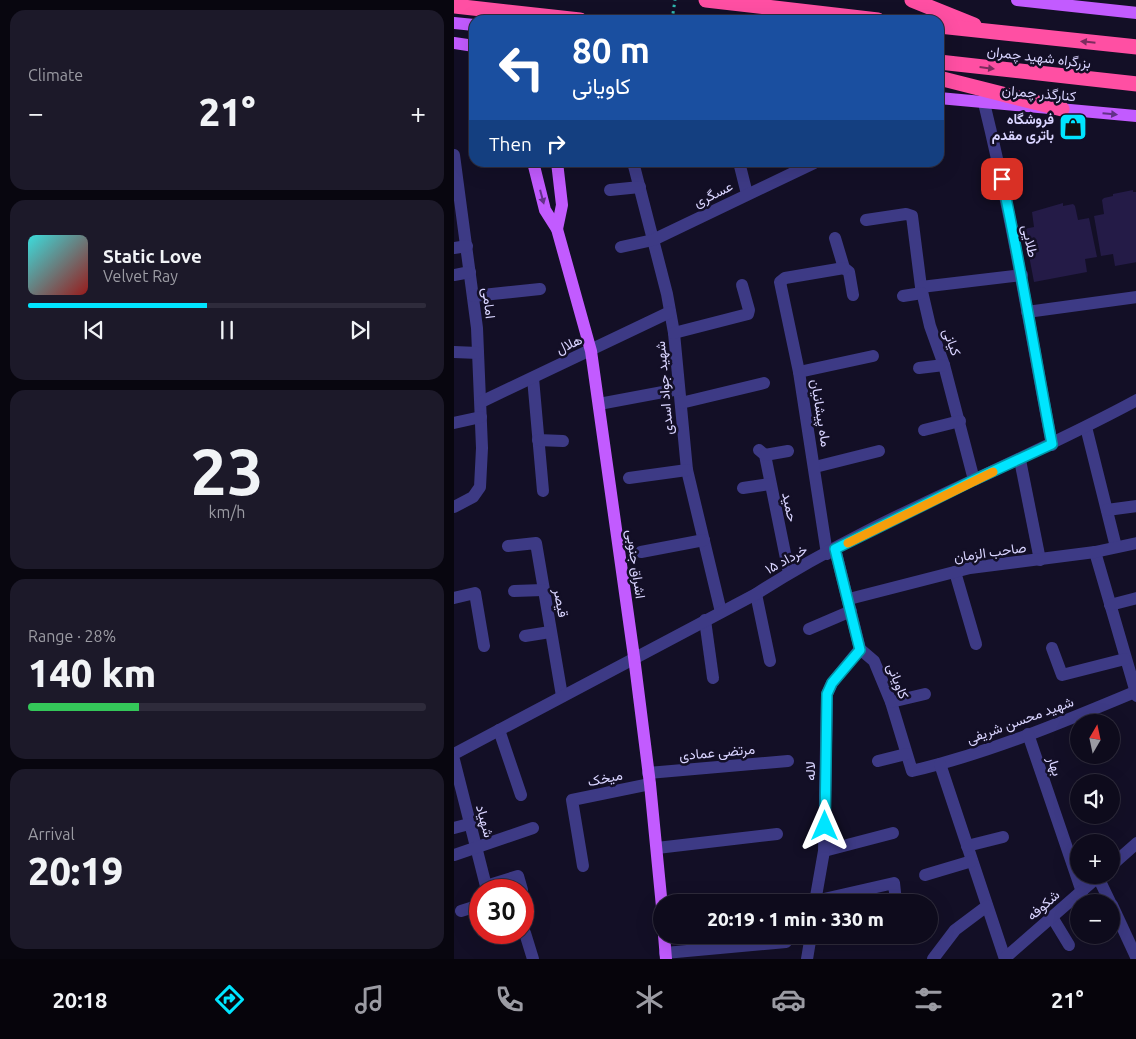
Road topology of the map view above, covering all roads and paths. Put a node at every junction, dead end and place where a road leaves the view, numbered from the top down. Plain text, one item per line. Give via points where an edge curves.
1 (675, 0) edge
2 (706, 0) edge
3 (912, 0) edge
4 (1017, 0) edge
5 (454, 6) edge
6 (1136, 13) edge
7 (535, 15) edge
8 (673, 15) edge
9 (835, 15) edge
10 (454, 23) edge
11 (469, 24) edge
12 (944, 27) edge
13 (992, 32) junction
14 (454, 43) edge
15 (469, 45) edge
16 (1136, 47) edge
17 (944, 63) edge
18 (944, 79) edge
19 (1136, 84) edge
20 (944, 99) edge
21 (984, 103) junction
22 (1062, 109) junction
23 (1136, 116) edge
24 (454, 154) edge
25 (534, 167) edge
26 (557, 167) edge
27 (634, 167) edge
28 (740, 167) edge
29 (805, 167) edge
30 (456, 174) edge
31 (640, 187) junction
32 (610, 190) dead end
33 (747, 194) junction
34 (866, 220) dead end
35 (557, 229) junction
36 (836, 238) dead end
37 (653, 240) junction
38 (460, 247) edge
39 (621, 247) dead end
40 (844, 268) junction
41 (470, 272) junction
42 (454, 275) edge
43 (1022, 275) junction
44 (742, 285) dead end
45 (540, 289) dead end
46 (922, 290) junction
47 (854, 295) dead end
48 (473, 296) junction
49 (903, 296) dead end
50 (1136, 297) edge
51 (670, 312) junction
52 (1027, 312) junction
53 (674, 333) junction
54 (591, 351) junction
55 (454, 352) edge
56 (478, 352) junction
57 (873, 356) dead end
58 (944, 365) junction
59 (919, 368) dead end
60 (799, 372) junction
61 (533, 378) junction
62 (764, 383) dead end
63 (679, 389) junction
64 (1136, 400) edge
65 (481, 402) junction
66 (681, 402) junction
67 (599, 404) junction
68 (481, 417) junction
69 (960, 420) junction
70 (454, 423) edge
71 (1086, 427) junction
72 (924, 430) dead end
73 (538, 440) junction
74 (562, 441) dead end
75 (1052, 444) junction
76 (879, 451) dead end
77 (788, 452) dead end
78 (1020, 460) junction
79 (815, 467) junction
80 (687, 470) junction
81 (629, 478) dead end
82 (974, 480) junction
83 (770, 484) junction
84 (743, 488) dead end
85 (543, 491) dead end
86 (1136, 506) edge
87 (454, 507) edge
88 (1107, 510) junction
89 (704, 540) junction
90 (1136, 543) edge
91 (508, 546) dead end
92 (1116, 547) junction
93 (642, 552) dead end
94 (831, 552) junction
95 (1095, 552) junction
96 (1040, 560) junction
97 (955, 572) junction
98 (789, 573) junction
99 (543, 590) junction
100 (514, 591) dead end
101 (756, 594) junction
102 (454, 598) edge
103 (1136, 598) edge
104 (850, 605) junction
105 (1110, 605) junction
106 (721, 612) junction
107 (705, 620) junction
108 (809, 629) dead end
109 (550, 632) junction
110 (525, 636) dead end
111 (976, 644) dead end
112 (484, 646) dead end
113 (1052, 648) dead end
114 (860, 650) junction
115 (634, 658) junction
116 (1125, 659) junction
117 (770, 661) dead end
118 (713, 678) dead end
119 (1136, 693) edge
120 (925, 694) dead end
121 (562, 696) junction
122 (891, 702) junction
123 (499, 730) junction
124 (1028, 734) junction
125 (454, 754) edge
126 (906, 754) junction
127 (454, 760) edge
128 (788, 761) dead end
129 (878, 761) dead end
130 (940, 764) junction
131 (912, 770) joint
132 (649, 778) junction
133 (521, 795) dead end
134 (470, 824) junction
135 (454, 828) edge
136 (533, 828) dead end
137 (893, 833) dead end
138 (777, 834) dead end
139 (1003, 837) dead end
140 (1136, 842) edge
141 (476, 845) junction
142 (967, 846) junction
143 (657, 848) junction
144 (824, 851) junction
145 (1120, 851) edge
146 (454, 855) edge
147 (972, 861) junction
148 (583, 866) dead end
149 (925, 875) dead end
150 (485, 879) edge
151 (1090, 884) edge
152 (1082, 892) junction
153 (661, 894) edge
154 (816, 894) edge
155 (848, 894) edge
156 (895, 894) edge
157 (987, 906) junction
158 (469, 908) edge
159 (461, 911) dead end
160 (1052, 918) junction
161 (1120, 924) edge
162 (528, 944) edge
163 (769, 944) edge
164 (810, 944) edge
165 (1069, 945) dead end
166 (666, 956) edge
167 (533, 959) edge
168 (807, 959) edge
169 (934, 959) edge
170 (1005, 959) edge
171 (1136, 959) edge

1 - 8 path
2 - 9 highway
3 - 13 highway
4 - 6 main road
5 - 7 highway
10 - 11 main road
12 - 13 highway, بزرگراه شهید چمران
16 -> 13 highway, بزرگراه شهید چمران
14 - 15 main road
17 -> 19 highway, بزرگراه شهید چمران
18 - 22 highway
20 - 21 main road, کنارگذر چمران
21 - 22 main road, کنارگذر چمران
21 - 43 street, طلایی
22 -> 23 main road, کنارگذر چمران
24 - 30 street, امامی
25 -> 35 main road, اشراق جنوبی via 545,210
26 - 35 main road, اشراق جنوبی via 562,205
27 - 31 street, شهید جواد اسدی
28 - 33 street
29 - 33 street, عسگری
30 - 38 street, امامی
31 - 32 street
31 - 37 street, شهید جواد اسدی
33 - 37 street, عسگری
34 - 46 street, کیانی via 912,216
35 - 54 main road, اشراق جنوبی
36 - 40 street
37 - 39 street, عسگری
37 - 51 street, شهید جواد اسدی
38 - 41 street, امامی
40 - 47 street via 849,272
40 - 60 street, ماه پیشانیان via 782,279 780,282
41 - 42 street
41 - 48 street, امامی
43 - 46 street
43 - 52 street, طلایی
44 - 53 street via 748,314
45 - 48 street
46 - 49 street
46 - 58 street, کیانی
48 - 56 street, امامی
50 - 52 street
51 - 53 street, شهید جواد اسدی
51 - 54 street, هلال
52 - 75 street, طلایی
53 - 63 street, شهید جواد اسدی
54 - 61 street, هلال
54 - 67 main road, اشراق جنوبی
55 - 56 street
56 - 65 street, امامی
57 - 60 street
58 - 59 street
58 - 69 street, کیانی
60 - 79 street, ماه پیشانیان
61 - 65 street, هلال
61 - 73 street
62 - 66 street
63 - 66 street, شهید جواد اسدی
63 - 67 street
64 - 71 street, ۱۵ خرداد
65 - 68 street, امامی
66 - 80 street, شهید جواد اسدی
67 - 115 main road, اشراق جنوبی
68 - 70 street
68 - 87 street, امامی via 480,487 473,497
69 - 72 street
69 - 82 street, کیانی
71 - 75 street, ۱۵ خرداد
71 - 88 street
73 - 74 street
73 - 85 street
75 - 78 street, ۱۵ خرداد
76 - 79 street
77 - 83 street, حمید via 762,453
78 - 82 street, ۱۵ خرداد
78 - 96 street
79 - 94 street, ماه پیشانیان
80 - 81 street
80 - 89 street, شهید جواد اسدی
82 - 94 street, ۱۵ خرداد
83 - 84 street
83 - 98 street, حمید
86 - 88 street
88 - 92 street
89 - 93 street
89 - 106 street, شهید جواد اسدی
90 - 92 street, صاحب الزمان
91 - 99 street, قیصر via 536,543
92 - 95 street, صاحب الزمان
94 - 98 street, ۱۵ خرداد
94 - 104 street
95 - 96 street, صاحب الزمان
95 - 105 street
96 - 97 street, صاحب الزمان
97 - 104 street, صاحب الزمان
97 - 111 street
98 - 101 street, ۱۵ خرداد
99 - 100 street
99 - 109 street, قیصر
101 - 106 street, ۱۵ خرداد
101 - 117 street
102 - 112 street via 475,593
103 - 105 street
104 - 108 street, صاحب الزمان
104 - 114 street
105 - 116 street
106 - 107 street, ۱۵ خرداد
107 - 115 street, ۱۵ خرداد
107 - 118 street
109 - 110 street
109 - 121 street, قیصر
113 - 116 street via 1062,675
114 - 122 street, کاویانی via 874,661
114 - 144 street, لاله via 832,683 827,694
115 - 121 street, ۱۵ خرداد
115 - 132 main road, اشراق جنوبی
116 - 119 street
119 - 124 street, شهید محسن شریفی
120 - 122 street
121 - 123 street, ۱۵ خرداد
122 - 126 street, کاویانی
123 - 125 street, ۱۵ خرداد
123 - 133 street
124 - 130 street, شهید محسن شریفی
124 - 152 street, بهار
126 - 129 street
126 - 131 street, کاویانی
127 - 134 street, شهیاد
128 - 132 street, مرتضی عمادی
130 - 131 street, شهید محسن شریفی
130 - 142 street
132 - 143 main road, اشراق جنوبی
132 - 148 street, میخک via 572,800
134 - 135 street
134 - 141 street, شهیاد
136 - 141 street
137 - 144 street
138 - 143 street
139 - 142 street
140 - 145 street via 1123,846
141 - 146 street
141 - 150 street, شهیاد
142 - 147 street
143 - 153 main road, اشراق جنوبی
144 - 154 street, لاله
147 - 149 street
147 - 157 street
151 - 152 street, شکوفه
152 - 160 street, شکوفه
155 - 156 street via 894,883
157 - 169 street via 955,930
157 - 170 street
158 - 159 street
160 - 165 street
160 - 170 street, شکوفه
161 - 171 street
162 - 167 street
163 - 166 street
164 - 168 street

